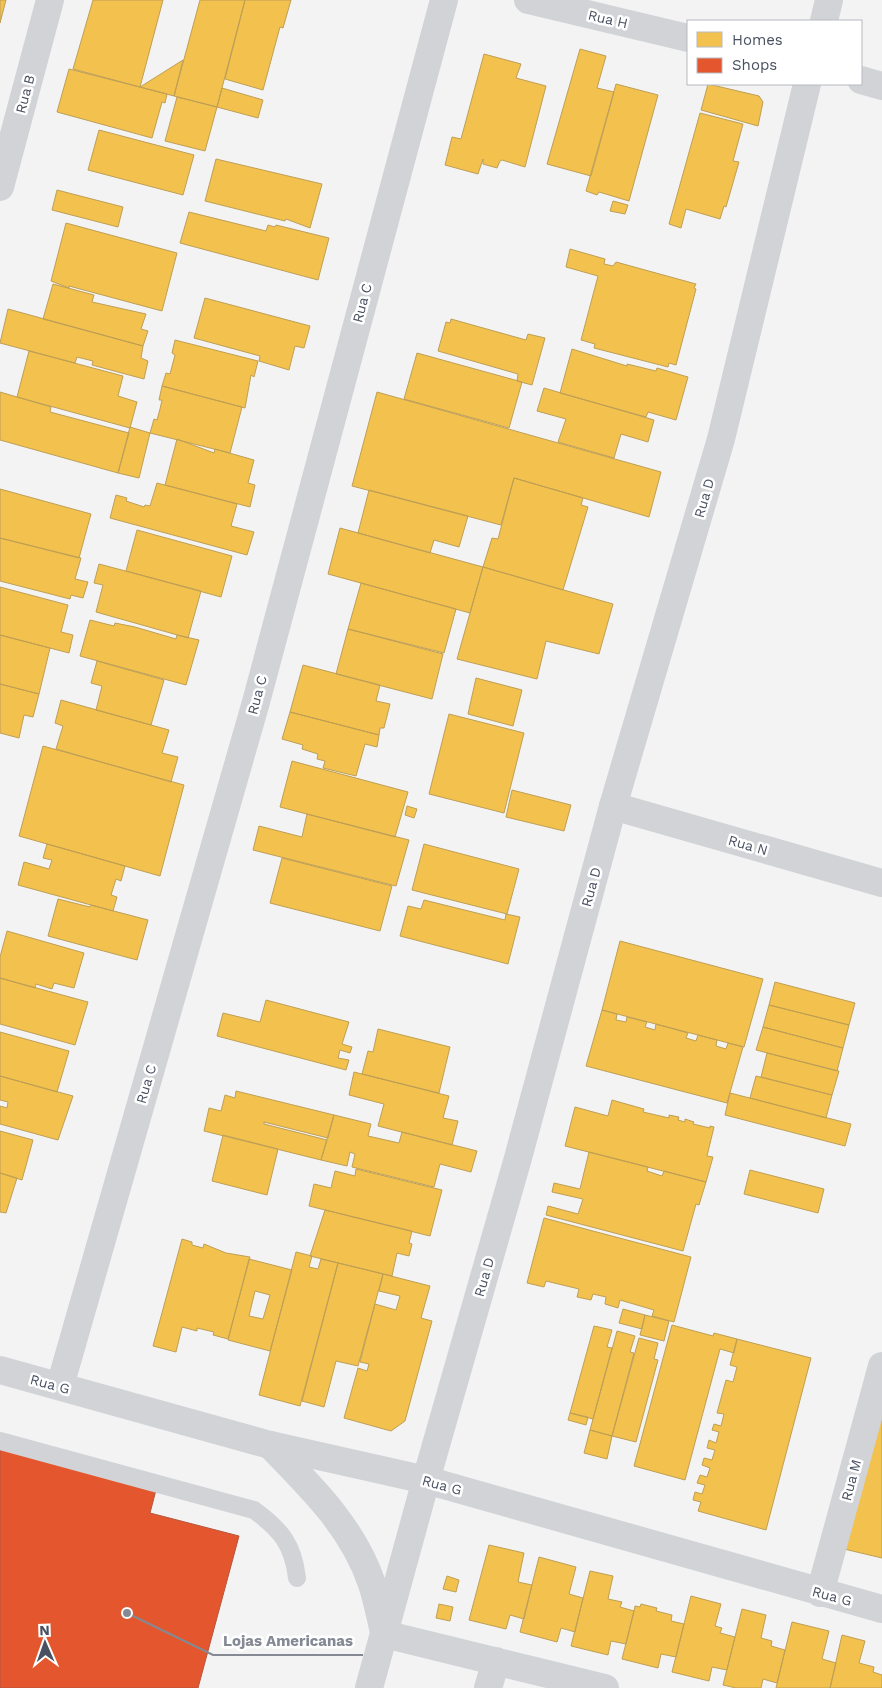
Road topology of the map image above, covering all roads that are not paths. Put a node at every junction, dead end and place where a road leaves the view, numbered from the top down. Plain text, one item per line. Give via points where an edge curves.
1 (50, 0) edge
2 (444, 0) edge
3 (528, 0) edge
4 (829, 0) edge
5 (824, 20) edge
6 (687, 38) edge
7 (862, 80) edge
8 (807, 85) edge
9 (882, 86) edge
10 (0, 187) edge
11 (613, 806) junction
12 (882, 883) edge
13 (882, 1366) edge
14 (0, 1370) edge
15 (60, 1386) junction
16 (0, 1441) edge
17 (270, 1445) junction
18 (426, 1480) junction
19 (297, 1578) dead end
20 (820, 1593) junction
21 (882, 1609) edge
22 (384, 1634) junction
23 (496, 1661) junction
24 (369, 1688) edge
25 (488, 1688) edge
26 (605, 1688) edge

1 - 10 street, Rua B
2 - 15 street, Rua C via 256,702
3 - 6 street, Rua H
4 - 5 street
7 - 9 street
8 - 11 street, Rua D via 721,439
11 - 12 street, Rua N
11 - 18 street, Rua D via 518,1158
13 - 20 street, Rua M
14 - 15 street, Rua G
15 - 17 street, Rua G
16 - 19 lane via 254,1510 285,1539 295,1558
17 - 18 street, Rua G
17 - 22 street via 336,1516 372,1583
18 - 20 street, Rua G
18 - 22 street, Rua D
20 - 21 street, Rua G
22 - 23 street
22 - 24 street, Rua D
23 - 25 street
23 - 26 street

